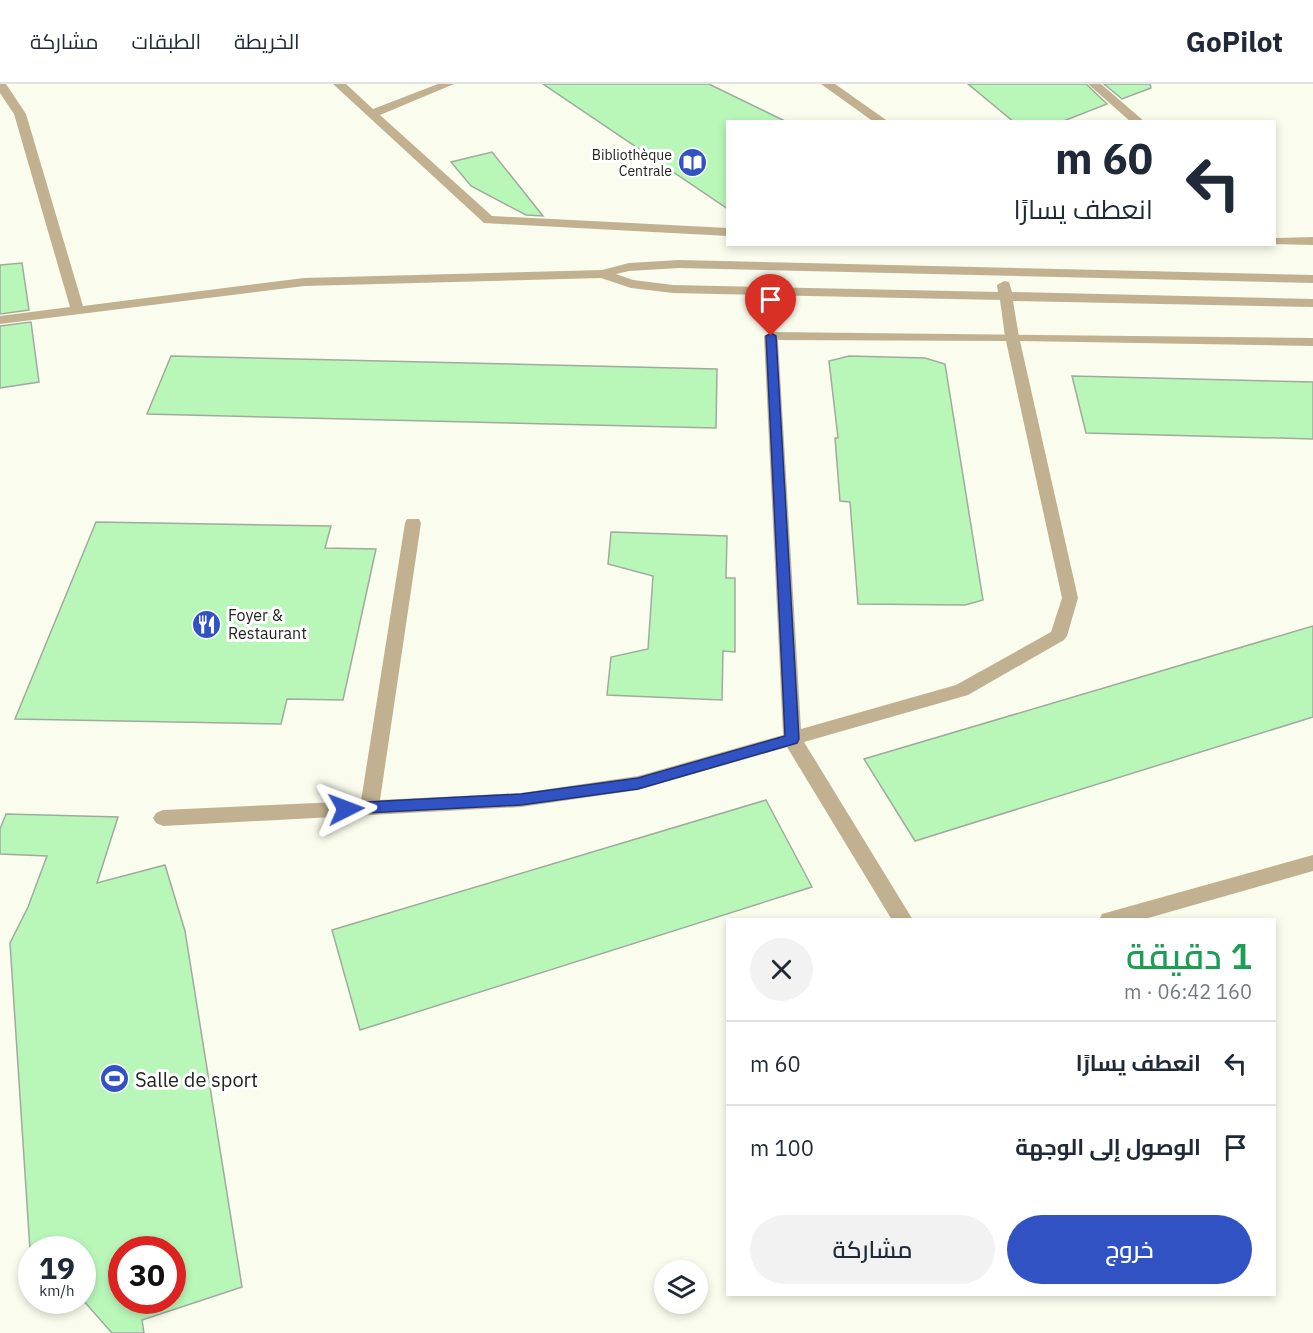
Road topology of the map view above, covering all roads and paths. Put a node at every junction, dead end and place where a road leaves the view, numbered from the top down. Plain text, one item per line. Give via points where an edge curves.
1 (0, 84) edge
2 (339, 84) edge
3 (448, 84) edge
4 (827, 84) edge
5 (1094, 84) edge
6 (370, 114) junction
7 (880, 120) edge
8 (1137, 120) edge
9 (726, 232) edge
10 (1281, 242) edge
11 (1313, 242) edge
12 (1000, 272) junction
13 (602, 274) junction
14 (1313, 279) edge
15 (1006, 296) junction
16 (1313, 303) edge
17 (77, 309) junction
18 (0, 320) edge
19 (1012, 337) junction
20 (1313, 342) edge
21 (413, 523) dead end
22 (792, 739) junction
23 (369, 807) junction
24 (163, 818) dead end
25 (1313, 863) edge
26 (902, 918) edge
27 (1116, 918) edge

1 - 17 street via 20,114
2 - 6 street
3 - 6 street
4 - 7 street
5 - 8 street
6 - 9 street via 489,220
10 - 11 street
12 - 13 street via 679,264 629,267
12 - 14 street
12 - 15 street
13 - 15 street via 631,284 673,289
13 - 17 street via 304,282
15 - 16 street
15 - 19 street
17 - 18 street
19 - 20 street
19 - 22 street via 1070,598 1058,636 962,690
19 - 22 street via 771,336
21 - 23 street
22 - 23 street via 638,783 521,800
22 - 26 street
23 - 24 street
25 - 27 street

